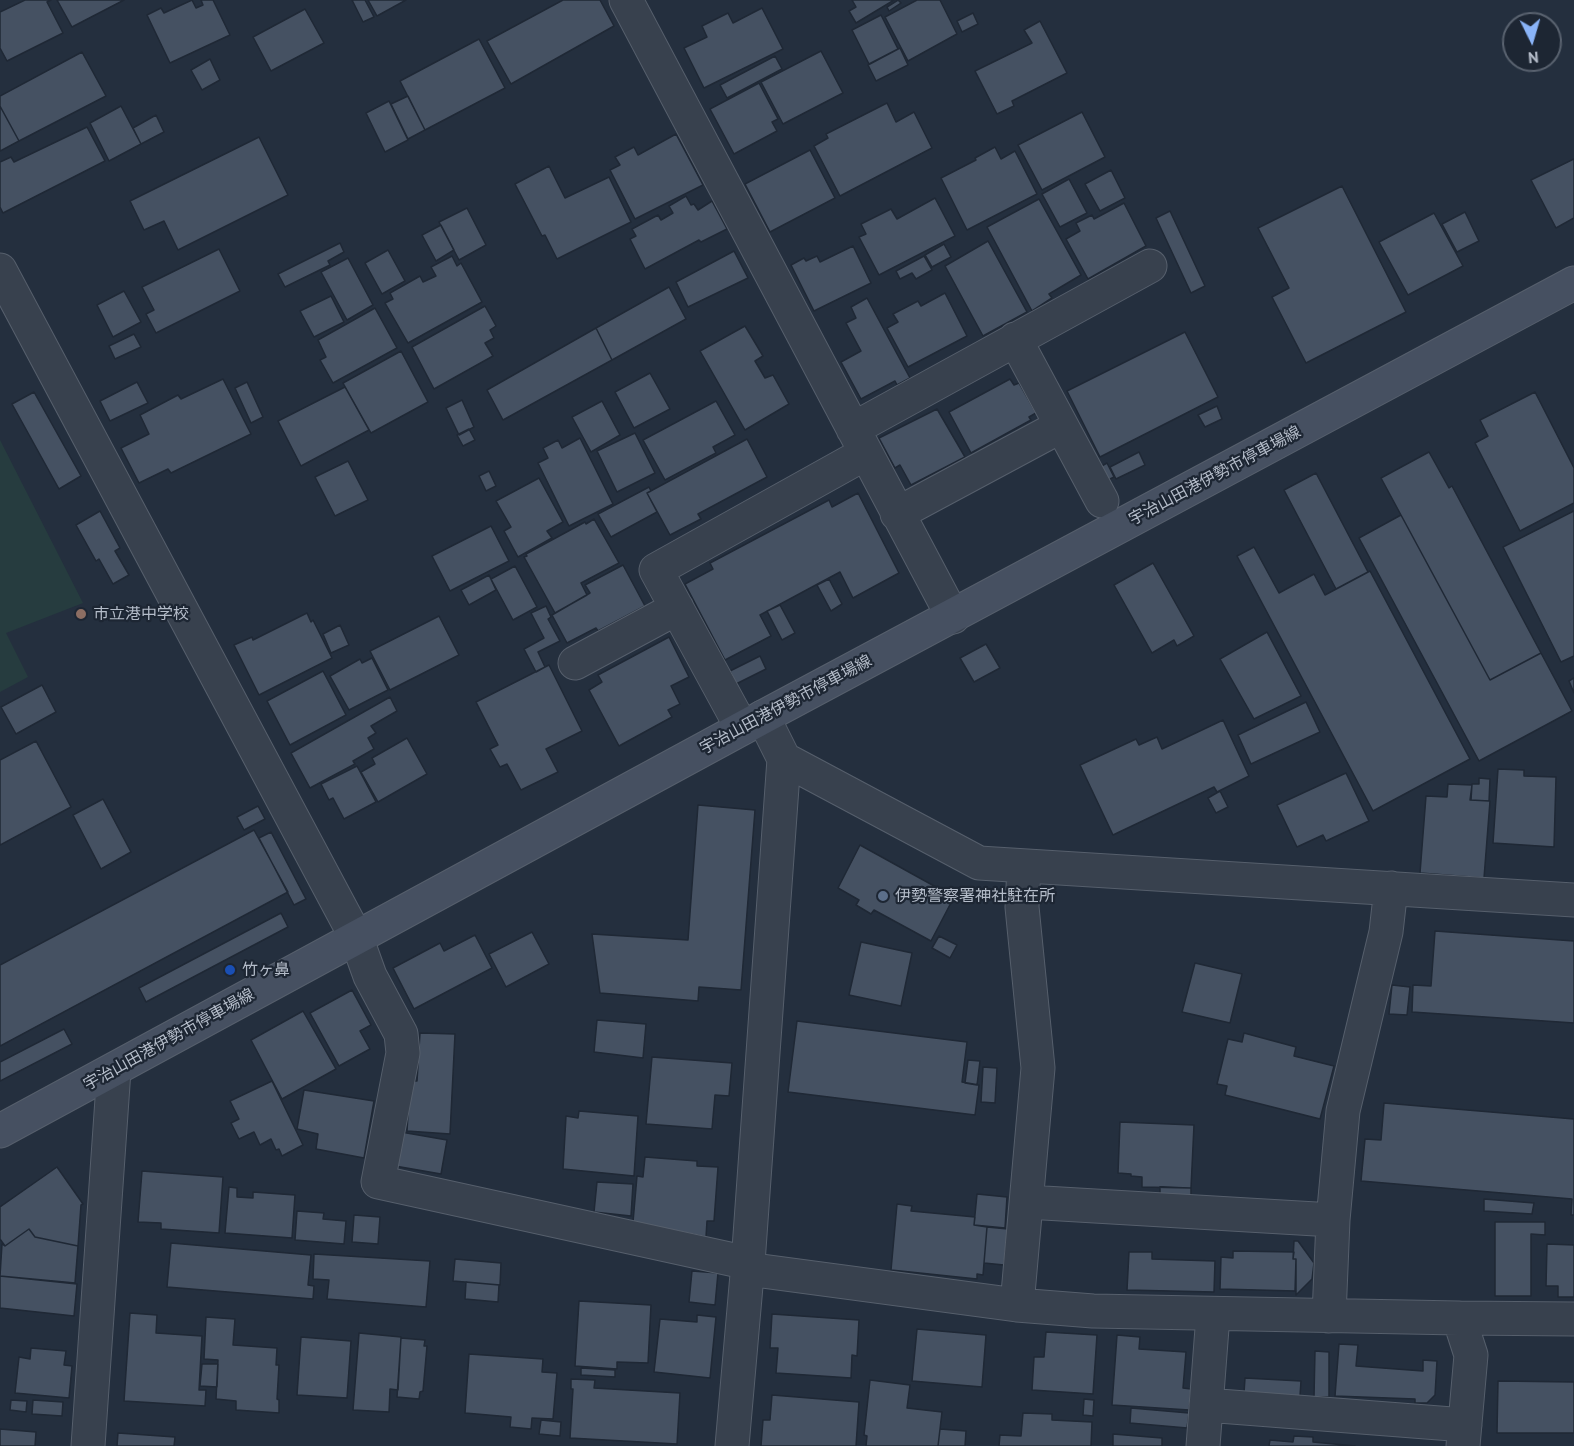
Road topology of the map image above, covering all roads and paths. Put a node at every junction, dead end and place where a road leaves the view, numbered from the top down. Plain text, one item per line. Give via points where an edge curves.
1 (626, 0) edge
2 (1150, 266) dead end
3 (0, 270) edge
4 (1574, 283) edge
5 (1015, 339) junction
6 (1061, 426) junction
7 (860, 441) junction
8 (1102, 501) dead end
9 (897, 514) junction
10 (677, 608) junction
11 (953, 617) junction
12 (575, 663) dead end
13 (753, 723) junction
14 (784, 759) junction
15 (1024, 867) junction
16 (1391, 888) junction
17 (1574, 900) edge
18 (356, 937) junction
19 (114, 1070) junction
20 (0, 1131) edge
21 (1027, 1202) junction
22 (1333, 1220) junction
23 (747, 1266) junction
24 (1017, 1305) junction
25 (1212, 1315) junction
26 (1329, 1316) junction
27 (1459, 1318) junction
28 (1574, 1319) edge
29 (1206, 1405) junction
30 (1464, 1435) edge
31 (87, 1446) edge
32 (732, 1446) edge
33 (1203, 1446) edge

1 - 7 street
2 - 5 street
3 - 18 street
4 - 11 main road, 宇治山田港伊勢市停車場線
5 - 6 street
5 - 7 street
6 - 8 street
6 - 9 street
7 - 9 street
7 - 10 street via 656,570
9 - 11 street
10 - 12 street
10 - 13 street
11 - 13 main road, 宇治山田港伊勢市停車場線
13 - 14 street
13 - 18 main road, 宇治山田港伊勢市停車場線
14 - 15 street via 979,863
14 - 23 street
15 - 16 street
15 - 21 street via 1022,907 1038,1068
16 - 17 street
16 - 22 street via 1386,932 1343,1111
18 - 19 main road, 宇治山田港伊勢市停車場線
18 - 23 street via 402,1043 378,1182
19 - 20 main road, 宇治山田港伊勢市停車場線
19 - 31 street
21 - 22 street
21 - 24 street
22 - 26 street
23 - 24 street
23 - 32 street
24 - 25 street
25 - 26 street
25 - 29 street
26 - 27 street
27 - 28 street
27 - 30 street via 1471,1355
29 - 30 street
29 - 33 street

